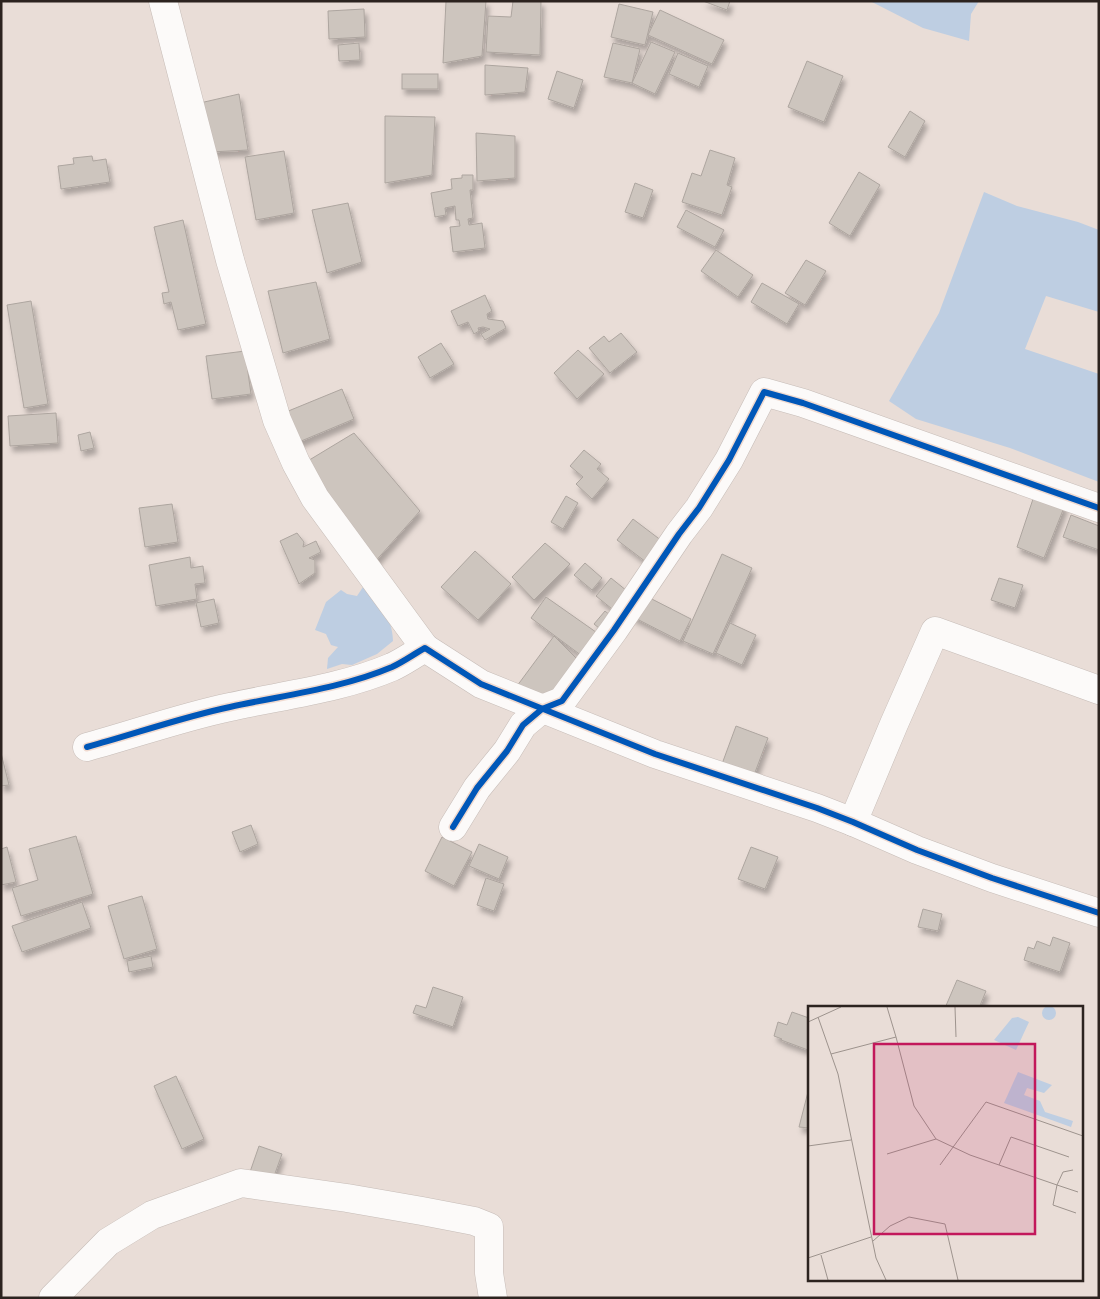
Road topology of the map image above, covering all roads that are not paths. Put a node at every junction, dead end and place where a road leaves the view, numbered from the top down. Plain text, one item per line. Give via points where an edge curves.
1 (163, 1) edge
2 (1099, 508) edge
3 (425, 648) junction
4 (1099, 690) edge
5 (542, 708) junction
6 (87, 747) dead end
7 (853, 822) junction
8 (453, 827) dead end
9 (1099, 913) edge
10 (53, 1298) edge
11 (494, 1298) edge

1 - 3 street via 230,260 277,420 315,498
2 - 5 street via 764,392 729,460 699,508 614,630 562,701
3 - 5 street via 481,684
3 - 6 street via 393,667 352,680 304,694 191,716
4 - 7 street via 936,631
5 - 7 street via 655,754
5 - 8 street via 523,725
7 - 9 street via 992,878
10 - 11 street via 108,1242 152,1215 241,1182 474,1221 489,1228 489,1273

